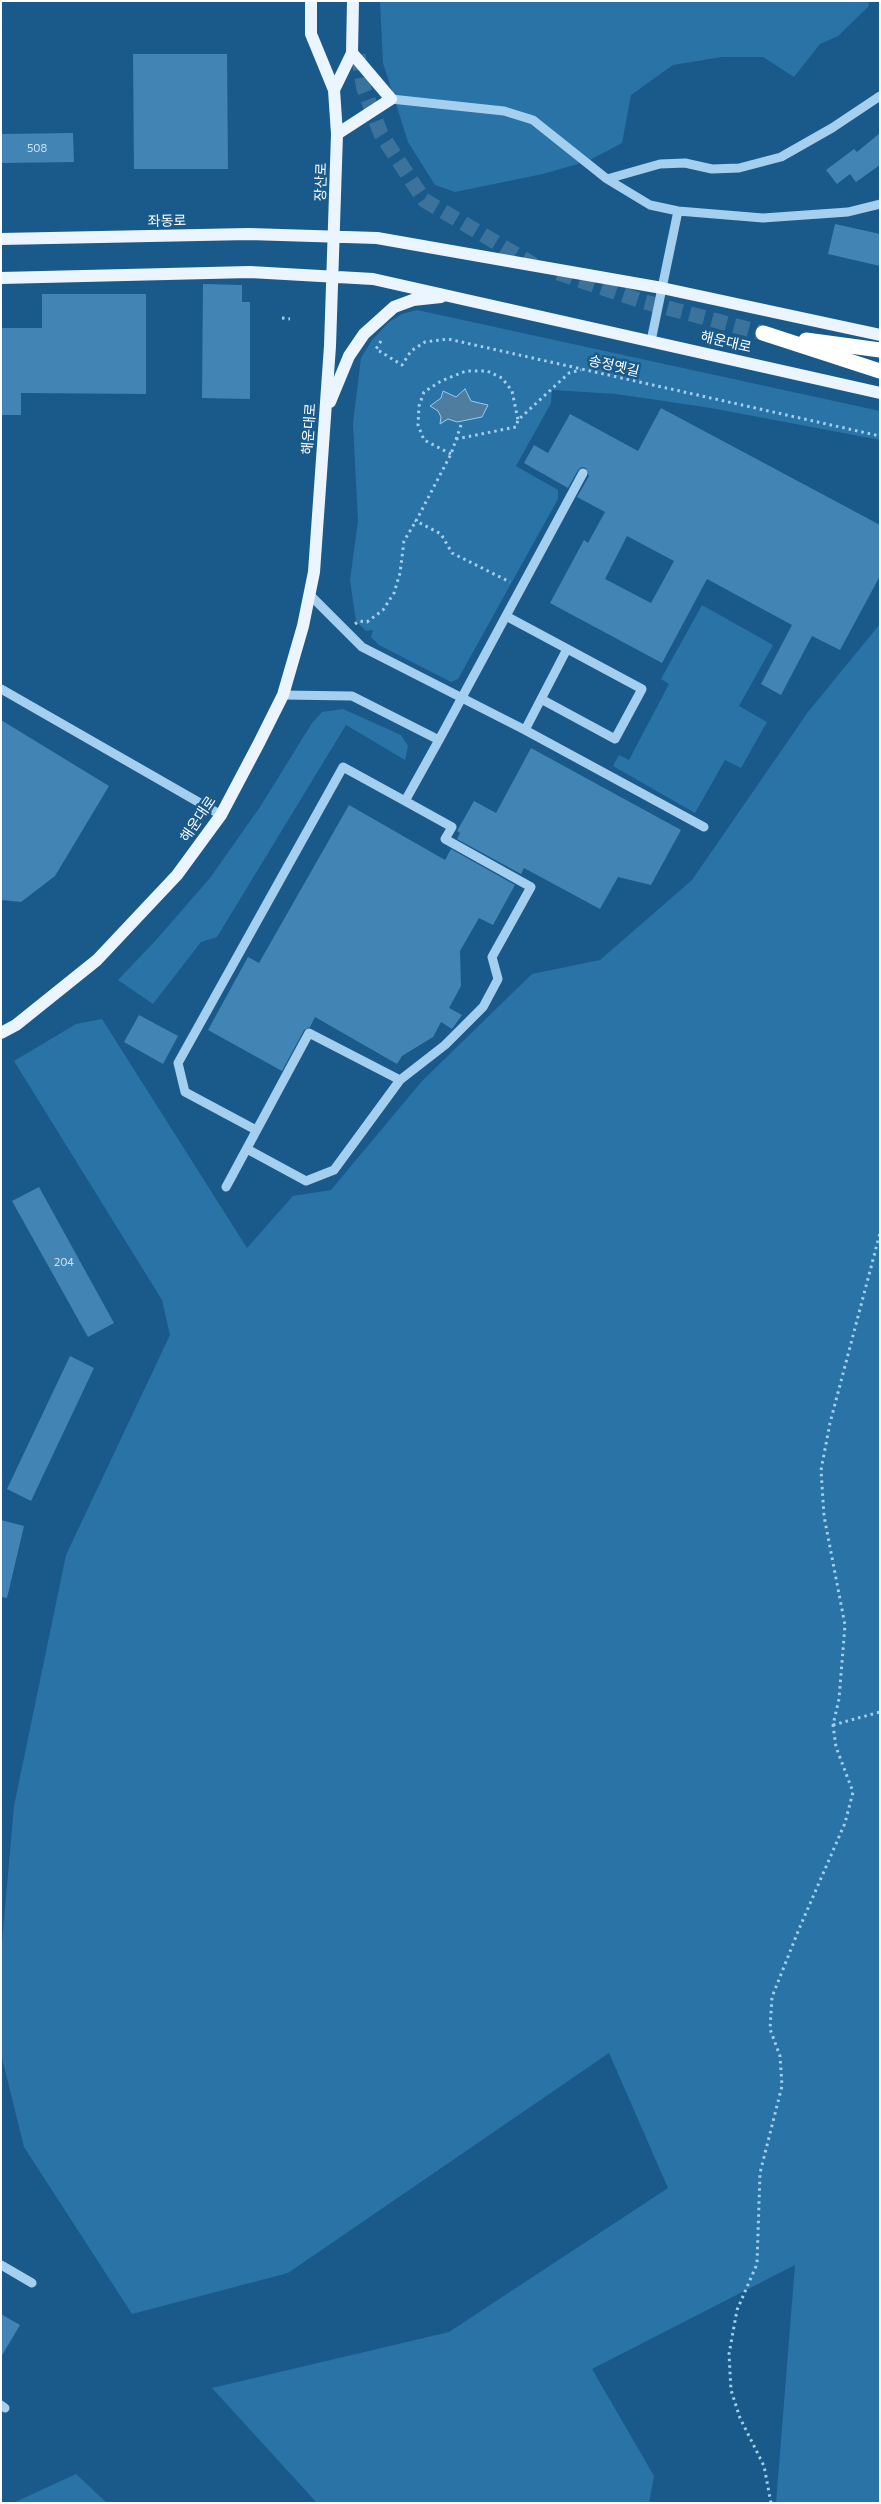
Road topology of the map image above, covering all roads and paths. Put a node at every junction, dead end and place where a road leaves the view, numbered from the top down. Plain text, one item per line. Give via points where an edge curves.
1 (311, 1) edge
2 (353, 1) edge
3 (352, 53) junction
4 (334, 90) junction
5 (880, 96) edge
6 (391, 98) junction
7 (337, 134) junction
8 (607, 179) junction
9 (880, 204) edge
10 (678, 211) junction
11 (334, 237) junction
12 (1, 240) edge
13 (333, 275) junction
14 (1, 278) edge
15 (662, 288) junction
16 (454, 296) junction
17 (282, 318) dead end
18 (290, 318) dead end
19 (378, 334) dead end
20 (880, 334) edge
21 (651, 341) junction
22 (880, 350) edge
23 (581, 370) junction
24 (880, 371) edge
25 (880, 392) edge
26 (325, 413) junction
27 (518, 420) junction
28 (461, 426) dead end
29 (880, 436) edge
30 (456, 439) junction
31 (451, 454) junction
32 (583, 473) dead end
33 (416, 521) junction
34 (522, 587) junction
35 (310, 595) junction
36 (506, 616) junction
37 (345, 630) junction
38 (567, 649) junction
39 (1, 689) edge
40 (283, 695) junction
41 (462, 698) junction
42 (541, 699) junction
43 (525, 730) junction
44 (439, 740) junction
45 (405, 801) junction
46 (221, 815) junction
47 (704, 827) dead end
48 (16, 1025) junction
49 (1, 1028) edge
50 (1, 1033) edge
51 (400, 1080) junction
52 (256, 1130) junction
53 (247, 1149) junction
54 (226, 1187) dead end
55 (880, 1234) edge
56 (880, 1712) edge
57 (833, 1725) junction
58 (1, 2265) edge
59 (32, 2283) dead end
60 (771, 2503) edge

1 - 4 main road via 311,34
2 - 3 main road
3 - 4 main road
3 - 6 main road
4 - 7 main road, 장산로
5 - 8 street via 781,157 739,168 660,164
6 - 7 main road
6 - 8 street via 504,111 534,120
7 - 11 main road, 장산로
8 - 10 street via 650,205
9 - 10 street via 848,212 763,218
10 - 15 street
11 - 12 main road, 좌동로 via 249,234
11 - 13 main road, 장산로
11 - 15 main road via 396,241
13 - 14 main road via 250,272
13 - 16 main road, 해운대로 via 373,278
13 - 26 main road, 해운대로
15 - 20 main road
15 - 21 street
16 - 21 main road, 해운대로
16 - 26 main road via 413,300 394,307 364,334 349,356
17 - 18 path
19 - 23 path, 송정옛길 via 382,338 376,348 402,365 412,351 425,342 448,338
21 - 25 main road, 해운대로
22 - 24 highway via 763,333
23 - 27 path via 569,373
23 - 29 path, 송정옛길
26 - 35 main road, 해운대로
27 - 30 path via 516,427
27 - 31 path via 512,391 502,378 487,371 466,371 440,381 424,392 418,425 424,440
28 - 30 path
30 - 31 path
31 - 33 path
32 - 34 street
33 - 34 path via 441,534 452,553
33 - 37 path via 404,541 394,593 383,610 367,622 359,621
34 - 36 street
35 - 37 street
35 - 40 main road, 해운대로
36 - 38 street
36 - 41 street
37 - 41 street via 362,647
38 - 42 street
38 - 42 street via 642,689 615,739
39 - 46 street
40 - 44 street via 352,696
40 - 46 main road, 해운대로
41 - 43 street
41 - 44 street
42 - 43 street
43 - 47 street
44 - 45 street
45 - 51 street via 452,827 445,839 531,886 492,957 498,979 483,1007 445,1045
45 - 52 street via 343,767 178,1063 185,1092
46 - 48 main road, 해운대로 via 177,874 97,960
48 - 49 street
48 - 50 main road, 해운대로
51 - 52 street via 309,1033
51 - 53 street via 334,1170 306,1181
52 - 53 street
53 - 54 street
55 - 57 path via 830,1423 821,1470 824,1516 845,1625
56 - 57 path
57 - 60 path via 836,1747 853,1792 845,1823 772,1997 770,2029 780,2056 782,2086 760,2173 757,2264 737,2310 729,2354 730,2390 764,2466
58 - 59 street

